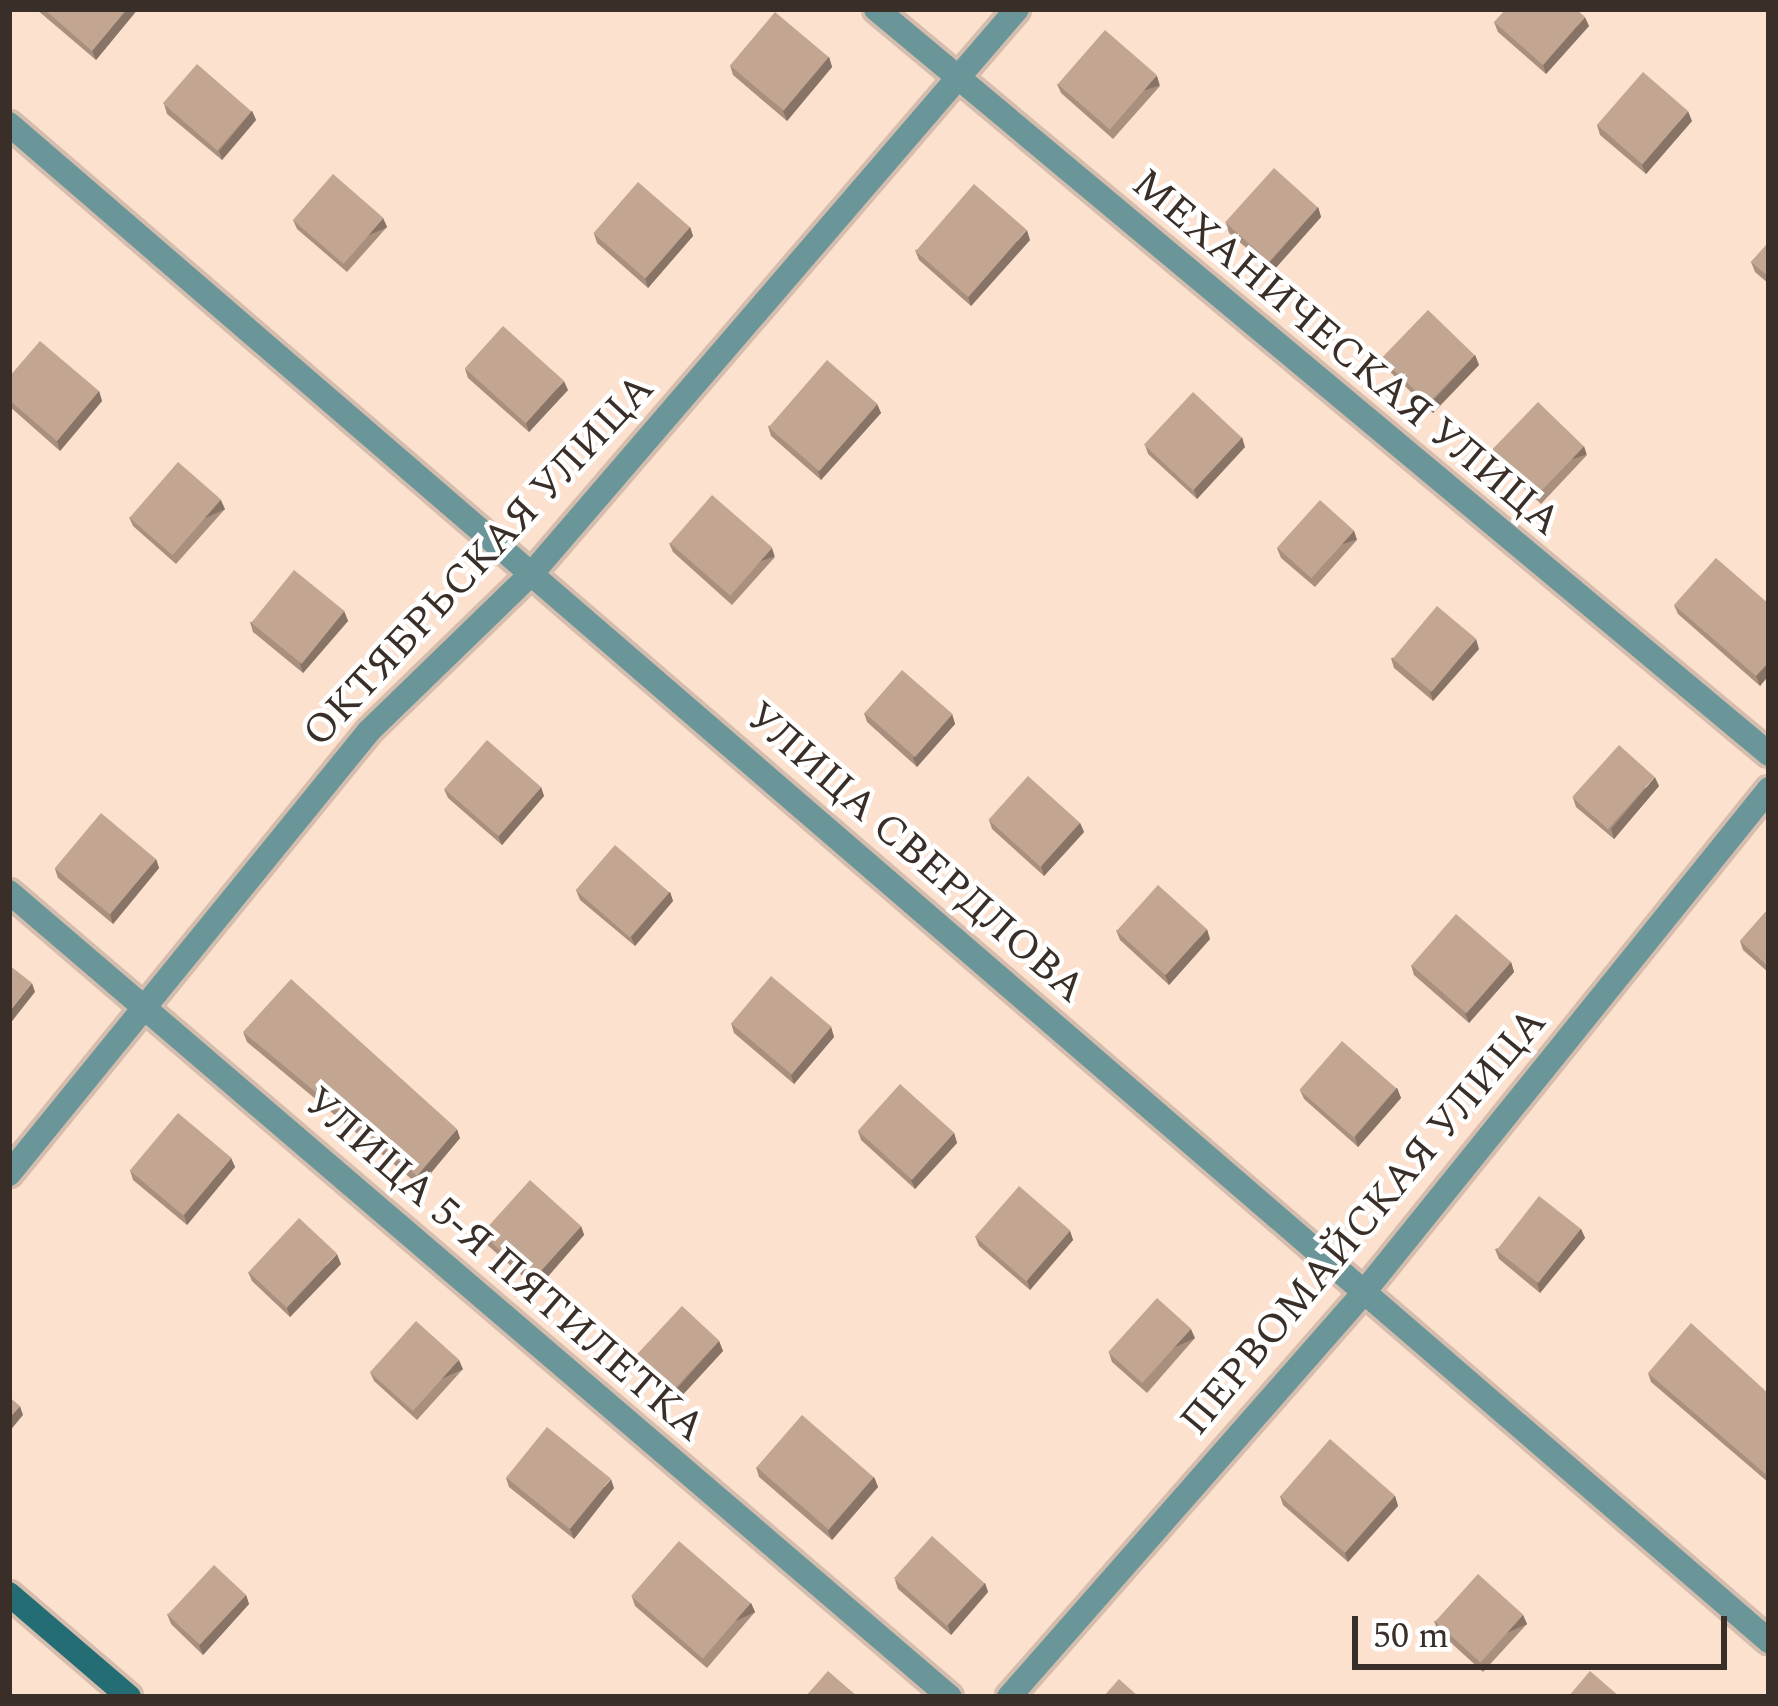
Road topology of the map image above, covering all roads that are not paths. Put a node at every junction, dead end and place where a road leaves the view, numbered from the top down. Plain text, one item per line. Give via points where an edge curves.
1 (876, 9) edge
2 (1016, 9) edge
3 (958, 82) junction
4 (9, 124) edge
5 (534, 571) junction
6 (1769, 754) edge
7 (1769, 789) edge
8 (9, 892) edge
9 (142, 1007) junction
10 (9, 1174) edge
11 (1360, 1297) junction
12 (9, 1594) edge
13 (1769, 1641) edge
14 (129, 1697) edge
15 (950, 1697) edge
16 (1009, 1697) edge

1 - 3 street, МЕХАНИЧЕСКАЯ УЛИЦА
2 - 3 street, ОКТЯБРЬСКАЯ УЛИЦА
3 - 5 street, ОКТЯБРЬСКАЯ УЛИЦА
3 - 6 street, МЕХАНИЧЕСКАЯ УЛИЦА
4 - 5 street, УЛИЦА СВЕРДЛОВА
5 - 9 street, ОКТЯБРЬСКАЯ УЛИЦА via 369,731
5 - 11 street, УЛИЦА СВЕРДЛОВА
7 - 11 street, ПЕРВОМАЙСКАЯ УЛИЦА
8 - 9 street, УЛИЦА 5-Я ПЯТИЛЕТКА
9 - 10 street, ОКТЯБРЬСКАЯ УЛИЦА
9 - 15 street, УЛИЦА 5-Я ПЯТИЛЕТКА
11 - 13 street, УЛИЦА СВЕРДЛОВА
11 - 16 street, ПЕРВОМАЙСКАЯ УЛИЦА
12 - 14 street

